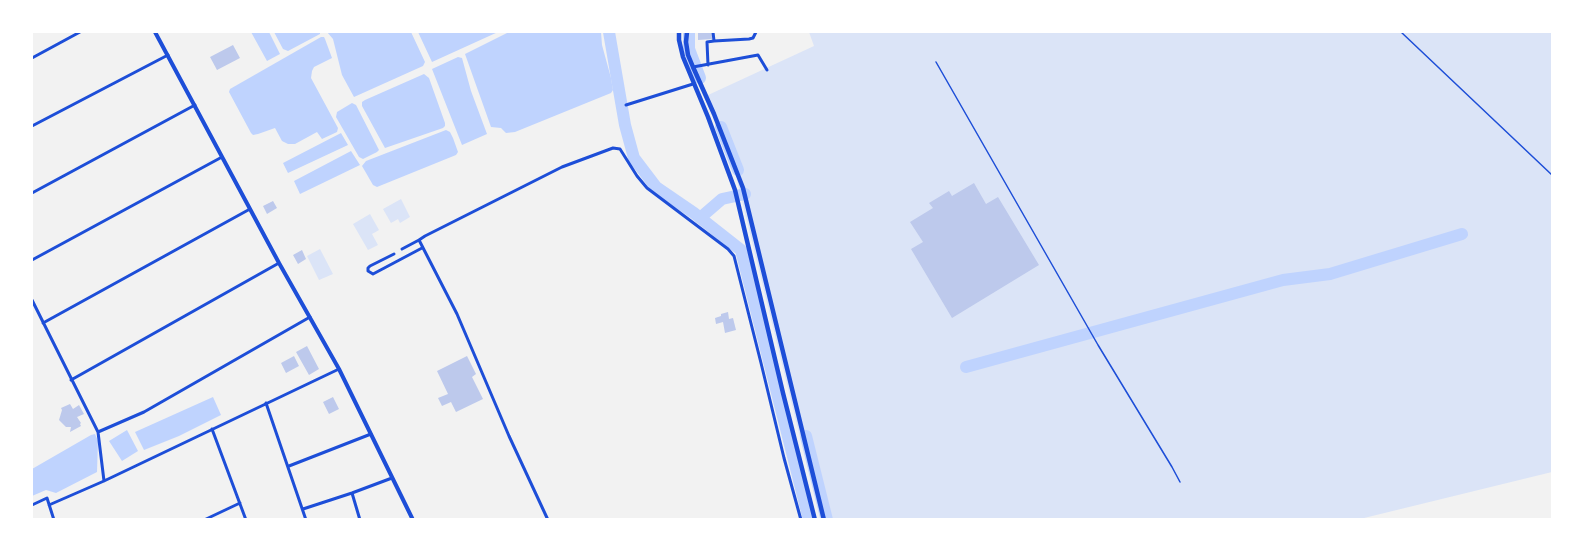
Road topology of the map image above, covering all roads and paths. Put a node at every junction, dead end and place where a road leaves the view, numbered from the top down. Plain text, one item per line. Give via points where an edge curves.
1 (80, 32) edge
2 (156, 32) edge
3 (679, 32) edge
4 (687, 32) edge
5 (713, 32) edge
6 (756, 32) edge
7 (1401, 32) edge
8 (714, 41) junction
9 (168, 55) junction
10 (686, 56) junction
11 (32, 58) edge
12 (936, 62) dead end
13 (708, 65) junction
14 (695, 67) junction
15 (766, 70) dead end
16 (693, 84) junction
17 (195, 105) junction
18 (626, 105) dead end
19 (32, 126) edge
20 (222, 157) junction
21 (1552, 175) edge
22 (32, 193) edge
23 (250, 209) junction
24 (749, 215) junction
25 (742, 218) junction
26 (419, 240) junction
27 (423, 248) junction
28 (402, 249) dead end
29 (394, 254) dead end
30 (32, 260) edge
31 (279, 263) junction
32 (32, 300) edge
33 (310, 317) junction
34 (43, 323) junction
35 (339, 369) junction
36 (71, 380) junction
37 (266, 403) junction
38 (212, 429) junction
39 (98, 432) junction
40 (372, 434) junction
41 (289, 466) junction
42 (812, 469) junction
43 (802, 472) junction
44 (392, 478) junction
45 (104, 481) junction
46 (1180, 483) dead end
47 (352, 494) junction
48 (240, 503) junction
49 (32, 505) edge
50 (49, 505) junction
51 (303, 509) junction
52 (54, 519) edge
53 (204, 519) edge
54 (246, 519) edge
55 (306, 519) edge
56 (360, 519) edge
57 (412, 519) edge
58 (548, 519) edge
59 (801, 519) edge
60 (815, 519) edge
61 (824, 519) edge

1 - 11 street
2 - 9 main road
3 - 10 main road
4 - 10 main road
5 - 8 street
6 - 8 street via 749,39
7 - 21 lane
8 - 13 street via 707,42
9 - 17 main road
9 - 19 street
10 - 14 main road
10 - 16 main road
12 - 46 lane
13 - 14 street
13 - 15 street via 758,55
14 - 24 main road via 743,188
16 - 18 street
16 - 25 main road via 735,190
17 - 20 main road
17 - 22 street
20 - 23 main road
20 - 30 street
23 - 31 main road
23 - 34 street
24 - 25 main road
24 - 42 main road
25 - 43 main road
26 - 27 street
26 - 28 street
26 - 59 street via 562,167 617,148 648,188 734,256
27 - 29 street via 369,273 368,268
27 - 58 street via 457,314
31 - 33 main road
31 - 36 street
32 - 34 street
33 - 35 main road
33 - 39 street via 144,412
34 - 36 street
35 - 37 street
35 - 40 main road
36 - 39 street
37 - 38 street
37 - 41 street
38 - 45 street
38 - 48 street
39 - 45 street
40 - 41 street
40 - 44 main road
41 - 51 street
42 - 43 main road
42 - 61 main road
43 - 60 main road
44 - 47 street
44 - 57 main road
45 - 50 street
47 - 51 street
47 - 56 street
48 - 53 street
48 - 54 street
49 - 50 street via 46,498
50 - 52 street
51 - 55 street

